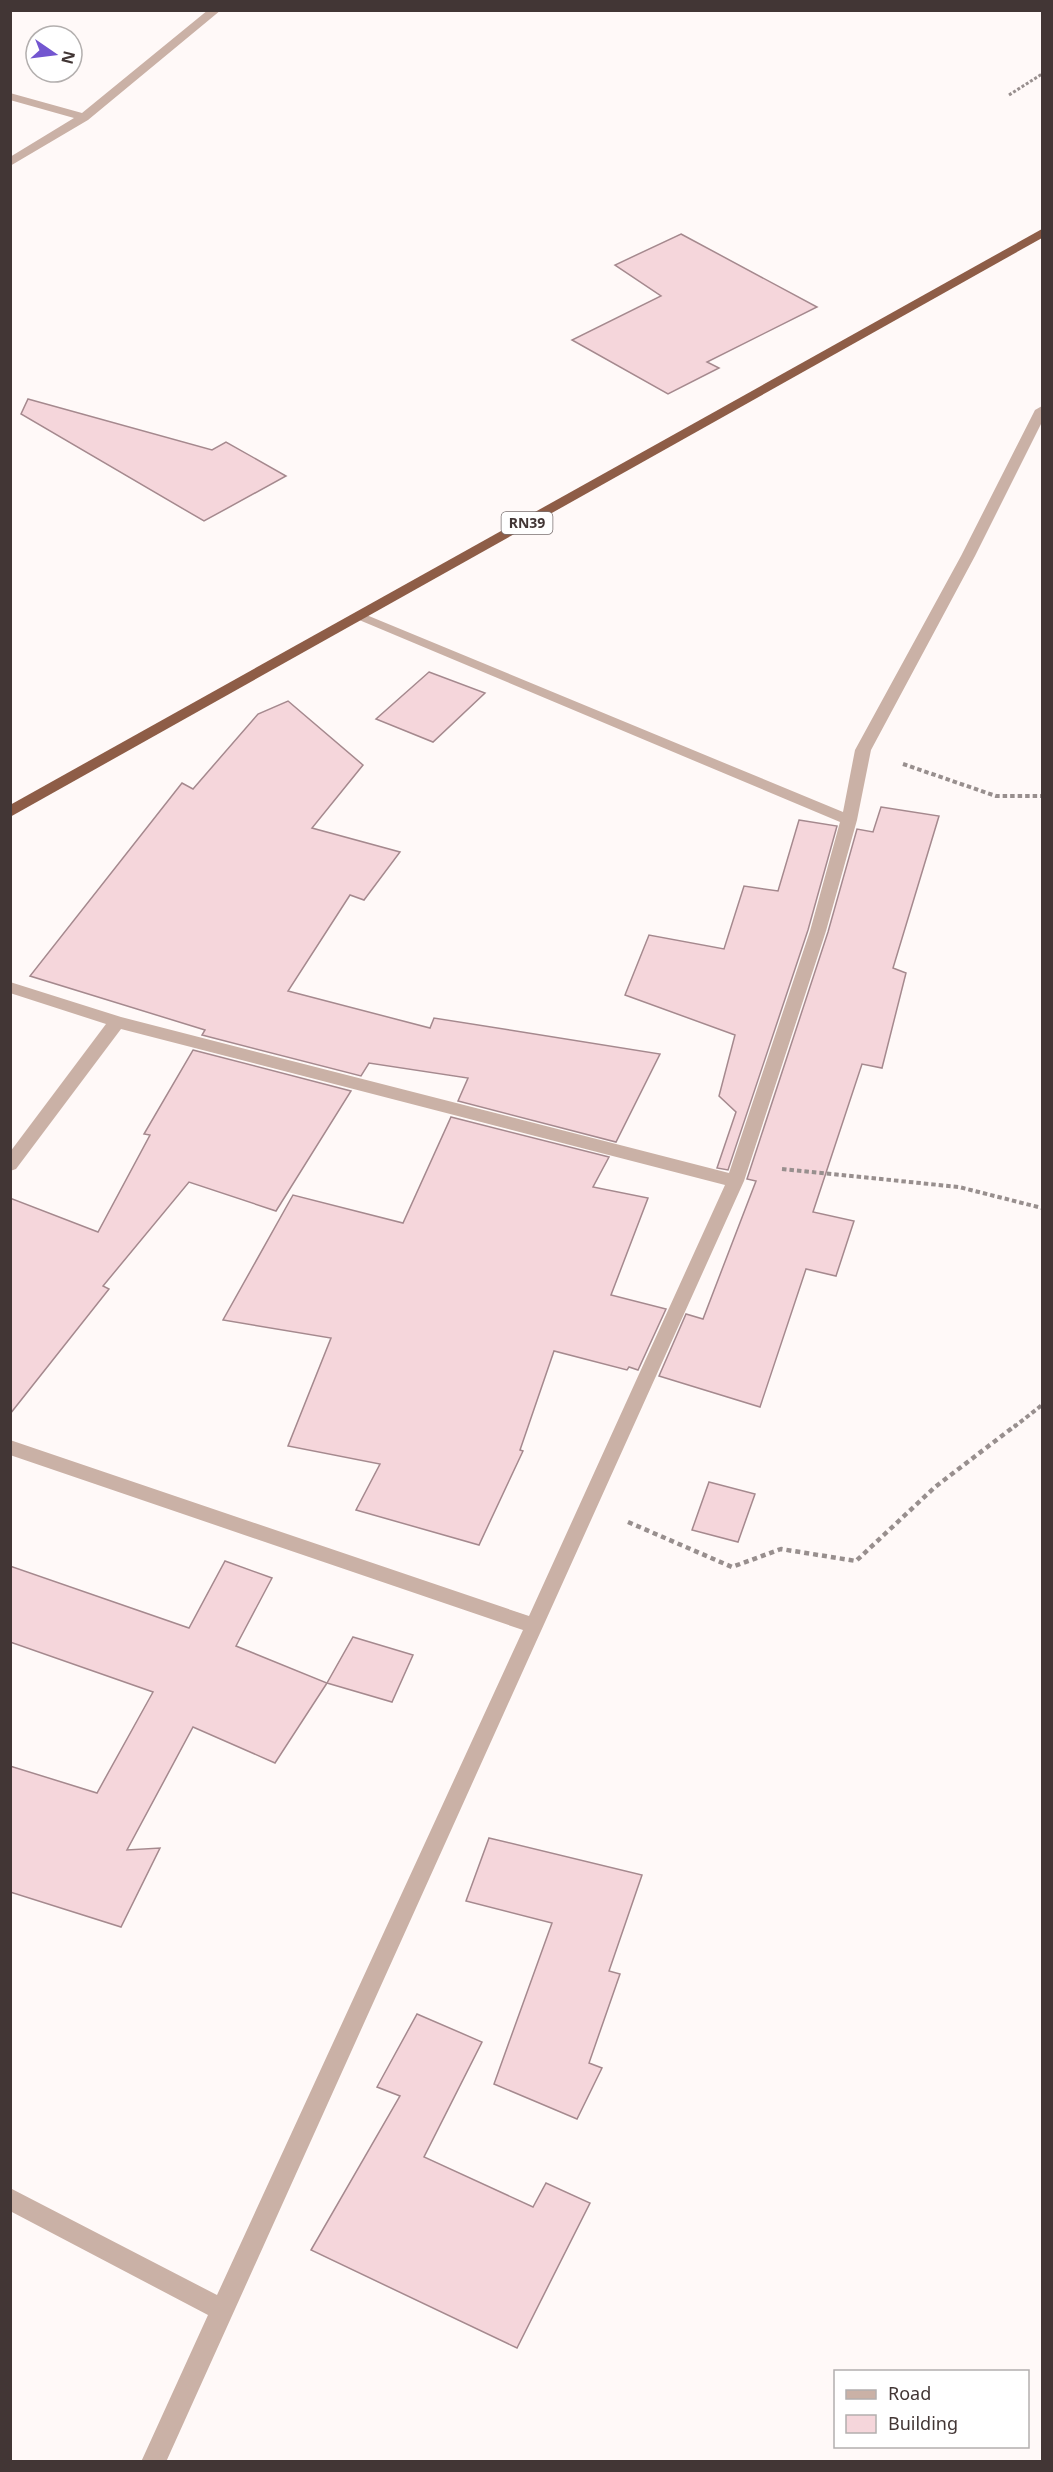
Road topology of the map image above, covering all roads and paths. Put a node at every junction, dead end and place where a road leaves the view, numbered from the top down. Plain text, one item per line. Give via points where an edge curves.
1 (216, 10) edge
2 (1042, 74) edge
3 (1009, 95) dead end
4 (10, 96) edge
5 (84, 117) junction
6 (10, 162) edge
7 (1042, 233) edge
8 (1042, 410) edge
9 (359, 617) junction
10 (863, 750) junction
11 (1042, 796) edge
12 (10, 812) edge
13 (849, 820) junction
14 (10, 987) edge
15 (117, 1022) junction
16 (10, 1165) edge
17 (737, 1173) junction
18 (1042, 1208) edge
19 (1042, 1405) edge
20 (10, 1447) edge
21 (590, 1504) junction
22 (535, 1626) junction
23 (10, 2199) edge
24 (223, 2311) junction
25 (153, 2462) edge

1 - 5 street
2 - 3 path
4 - 5 street
5 - 6 street
7 - 9 highway, RN39
8 - 10 street
9 - 12 highway, RN39
9 - 13 street
10 - 11 path via 996,796
10 - 13 street
13 - 17 street via 818,931
14 - 15 street
15 - 16 street
15 - 17 street
17 - 18 path via 959,1186
17 - 21 street
19 - 21 path via 935,1487 855,1561 781,1548 732,1567
20 - 22 street
21 - 22 street
22 - 24 street
23 - 24 street
24 - 25 street

